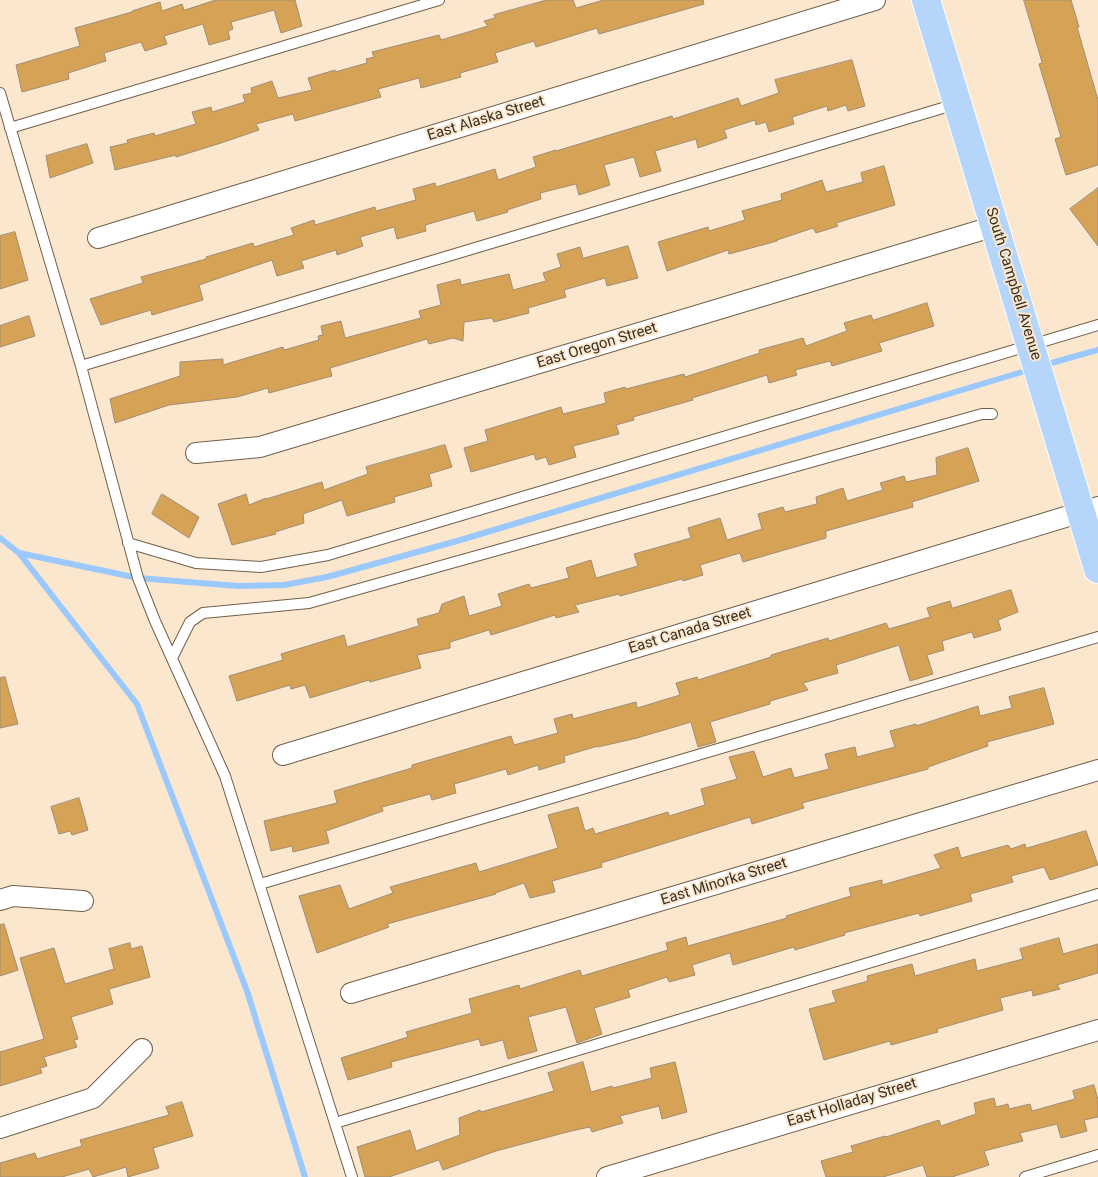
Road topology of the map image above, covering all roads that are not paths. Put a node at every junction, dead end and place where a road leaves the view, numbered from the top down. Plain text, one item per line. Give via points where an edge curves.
1 (439, 0) edge
2 (875, 0) edge
3 (926, 0) edge
4 (0, 93) edge
5 (958, 104) junction
6 (10, 128) junction
7 (995, 226) junction
8 (98, 238) dead end
9 (1098, 326) edge
10 (1032, 350) junction
11 (80, 366) junction
12 (992, 414) dead end
13 (196, 453) dead end
14 (1089, 509) edge
15 (128, 543) junction
16 (1098, 569) edge
17 (1098, 637) edge
18 (172, 658) junction
19 (283, 755) dead end
20 (1098, 770) edge
21 (260, 884) junction
22 (1098, 894) edge
23 (0, 900) edge
24 (83, 901) dead end
25 (351, 993) dead end
26 (1098, 1030) edge
27 (142, 1049) dead end
28 (335, 1123) junction
29 (0, 1128) edge
30 (1098, 1155) edge
31 (352, 1177) edge
32 (606, 1177) edge
33 (1025, 1177) edge

1 - 6 lane
2 - 8 street, East Alaska Street
3 - 5 main road, South Campbell Avenue
4 - 6 lane
5 - 7 main road, South Campbell Avenue
5 - 11 lane
6 - 11 lane
7 - 10 main road, South Campbell Avenue
7 - 13 street, East Oregon Street via 260,447
9 - 10 lane
10 - 14 main road, South Campbell Avenue
10 - 15 lane via 328,555 261,567 196,562
11 - 15 lane
12 - 18 lane via 982,414 309,603 203,614 190,622
14 - 16 main road, South Campbell Avenue
14 - 19 street, East Canada Street
15 - 18 lane via 138,578
17 - 21 lane
18 - 21 lane via 225,776
20 - 25 street, East Minorka Street
21 - 28 lane
22 - 28 lane
23 - 24 street via 13,896
26 - 32 street, East Holladay Street
27 - 29 street via 93,1098
28 - 31 lane
30 - 33 lane

